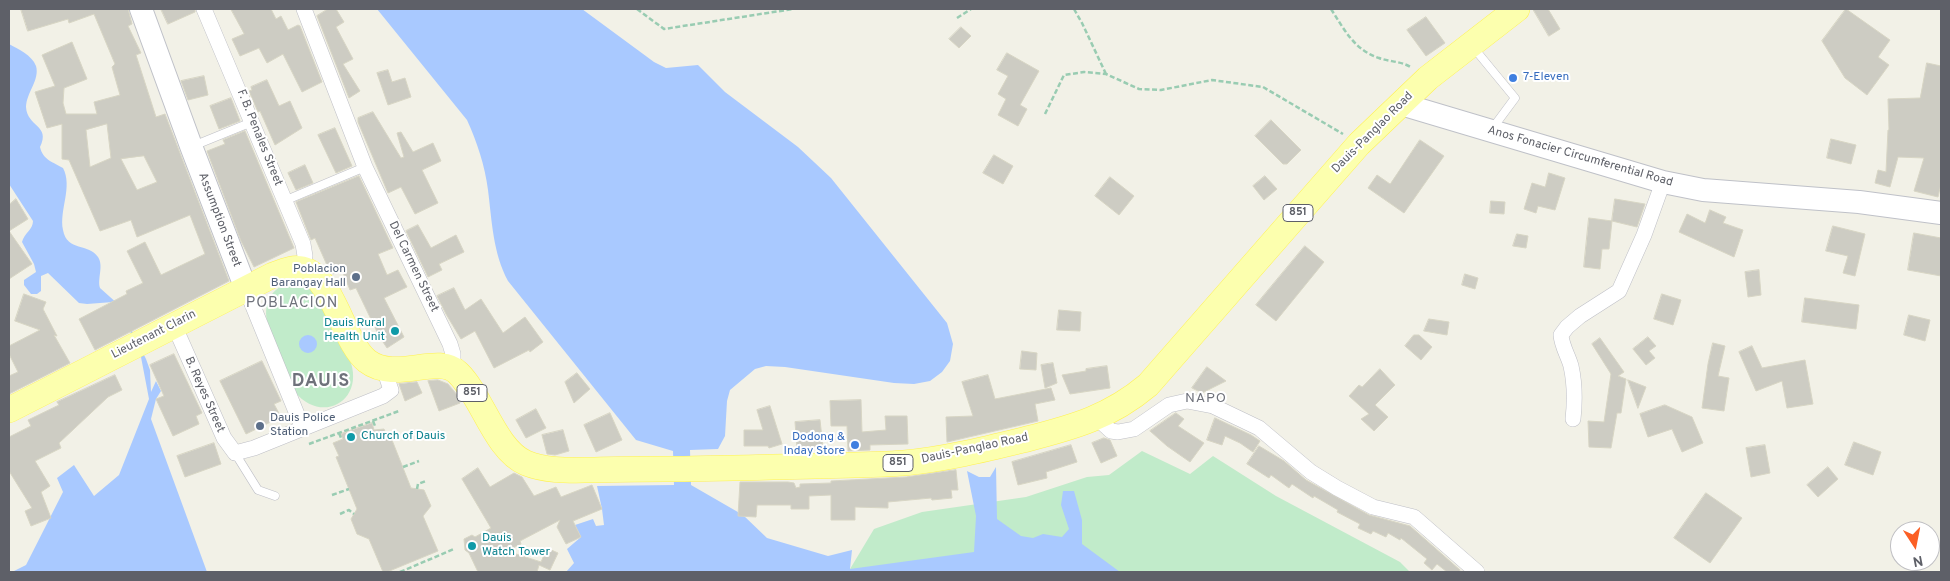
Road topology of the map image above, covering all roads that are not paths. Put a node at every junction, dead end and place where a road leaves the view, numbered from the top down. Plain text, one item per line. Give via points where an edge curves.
1 (141, 9) edge
2 (204, 9) edge
3 (304, 9) edge
4 (1516, 9) edge
5 (1471, 43) junction
6 (1400, 104) junction
7 (252, 122) junction
8 (1490, 131) junction
9 (191, 146) junction
10 (365, 167) junction
11 (1662, 182) junction
12 (284, 201) junction
13 (1941, 213) edge
14 (302, 269) junction
15 (246, 289) junction
16 (174, 325) junction
17 (384, 369) junction
18 (453, 369) junction
19 (9, 410) edge
20 (1097, 418) junction
21 (1573, 419) dead end
22 (303, 428) junction
23 (235, 452) junction
24 (275, 496) dead end
25 (1477, 572) edge

1 - 9 main road, Assumption Street
2 - 7 street, F. B. Penales Street
3 - 10 street, Del Carmen Street
4 - 5 main road, Dauis-Panglao Road / 851
5 - 6 main road, Dauis-Panglao Road / 851
5 - 8 lane via 1516,98
6 - 8 main road, Anos Fonacier Circumferential Road
6 - 20 main road, Dauis-Panglao Road / 851 via 1359,144 1168,364 1133,398
7 - 9 lane
7 - 12 street, F. B. Penales Street
8 - 11 main road, Anos Fonacier Circumferential Road
9 - 15 main road, Assumption Street
10 - 12 lane
10 - 18 street, Del Carmen Street via 450,344
11 - 13 main road, Anos Fonacier Circumferential Road via 1704,190 1860,202
11 - 21 street via 1644,235 1619,291 1580,316 1561,335 1572,376 1575,397
12 - 14 street, F. B. Penales Street via 304,251
14 - 15 main road, Lieutenant Clarin via 284,271
14 - 17 main road, 851 via 313,275 324,288 361,355
15 - 16 main road, Lieutenant Clarin
15 - 22 street, Assumption Street
16 - 19 main road, Lieutenant Clarin
16 - 23 street, B. Reyes Street via 224,438
17 - 18 main road, 851 via 400,371 434,366
17 - 22 street via 391,390 383,396
18 - 20 main road, Dauis-Panglao Road / 851 via 518,459 561,470 879,464 933,459 1012,443
20 - 25 street via 1118,432 1134,429 1169,405 1187,401 1213,406 1259,428 1311,472 1337,488 1373,507 1414,517
22 - 23 street via 254,448
23 - 24 lane via 258,490

